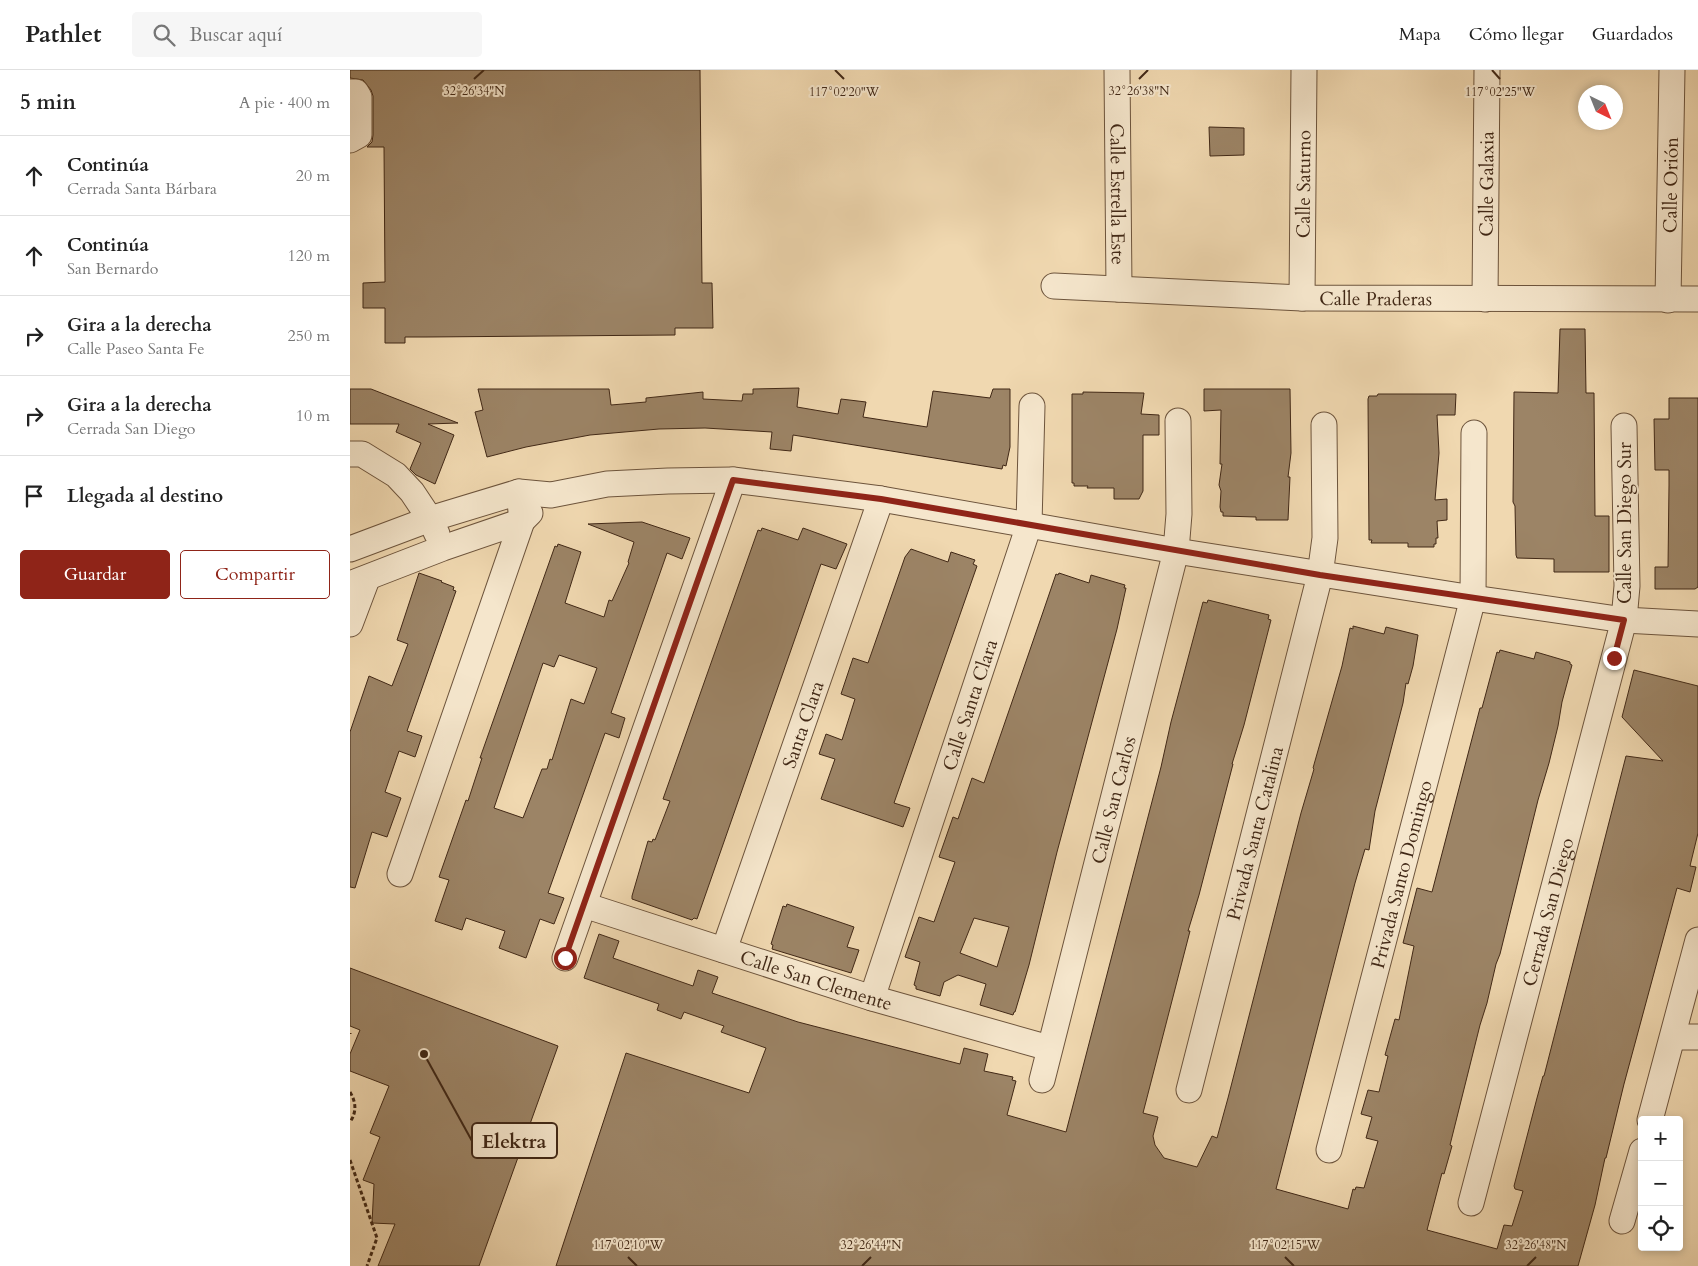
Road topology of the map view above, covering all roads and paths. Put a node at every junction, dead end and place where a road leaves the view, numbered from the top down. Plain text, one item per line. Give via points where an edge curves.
1 (1117, 70) edge
2 (1304, 70) edge
3 (1487, 70) edge
4 (1672, 70) edge
5 (350, 92) edge
6 (350, 140) edge
7 (1054, 286) dead end
8 (1119, 289) junction
9 (1302, 298) junction
10 (1698, 298) edge
11 (1485, 299) junction
12 (1668, 300) junction
13 (1032, 406) dead end
14 (1178, 421) dead end
15 (1324, 425) dead end
16 (1624, 426) dead end
17 (1474, 433) dead end
18 (350, 454) edge
19 (733, 480) junction
20 (519, 492) junction
21 (551, 495) junction
22 (881, 499) junction
23 (430, 519) junction
24 (522, 521) junction
25 (1029, 525) junction
26 (443, 548) junction
27 (350, 549) edge
28 (1176, 551) junction
29 (1320, 575) junction
30 (358, 581) edge
31 (1473, 598) junction
32 (1624, 620) junction
33 (350, 624) edge
34 (1698, 624) edge
35 (400, 874) dead end
36 (584, 904) junction
37 (1698, 940) edge
38 (724, 950) junction
39 (565, 958) dead end
40 (872, 998) junction
41 (1673, 1037) junction
42 (1698, 1037) edge
43 (1049, 1048) junction
44 (1042, 1080) dead end
45 (1190, 1090) dead end
46 (350, 1092) edge
47 (1651, 1116) edge
48 (350, 1122) edge
49 (1329, 1150) dead end
50 (350, 1160) edge
51 (1639, 1161) edge
52 (1472, 1203) dead end
53 (1622, 1222) dead end
54 (367, 1266) edge

1 - 8 street, Calle Estrella Este
2 - 9 street, Calle Saturno
3 - 11 street, Calle Galaxia
4 - 12 street, Calle Orión
5 - 6 street via 356,92 359,97 358,135
7 - 8 street, Calle Praderas
8 - 9 street, Calle Praderas
9 - 11 street, Calle Praderas
10 - 12 street, Calle Praderas
11 - 12 street, Calle Praderas
13 - 25 street, Calle Santa Clara
14 - 28 street, Calle San Carlos
15 - 29 street, Privada Santa Catalina via 1325,538
16 - 32 street, Calle San Diego Sur via 1627,586
17 - 31 street, Privada Santo Domingo
18 - 23 street via 362,454 396,475
19 - 21 street via 607,484
19 - 22 street
19 - 36 street
20 - 21 street
20 - 23 street
20 - 24 street
21 - 24 street
22 - 25 street
22 - 38 street, Santa Clara
23 - 26 street
23 - 27 street
24 - 26 street
24 - 35 street
25 - 28 street
25 - 40 street, Calle Santa Clara
26 - 30 street
28 - 29 street
28 - 43 street, Calle San Carlos
29 - 31 street
29 - 45 street, Privada Santa Catalina
30 - 33 street
31 - 32 street
31 - 49 street, Privada Santo Domingo
32 - 34 street
32 - 52 street, Cerrada San Diego
36 - 38 street, Calle San Clemente
36 - 39 street
37 - 41 street
38 - 40 street, Calle San Clemente
40 - 43 street, Calle San Clemente
41 - 42 street
41 - 47 street
43 - 44 street, Calle San Carlos
46 - 48 path via 355,1111
50 - 54 path via 377,1238
51 - 53 street

